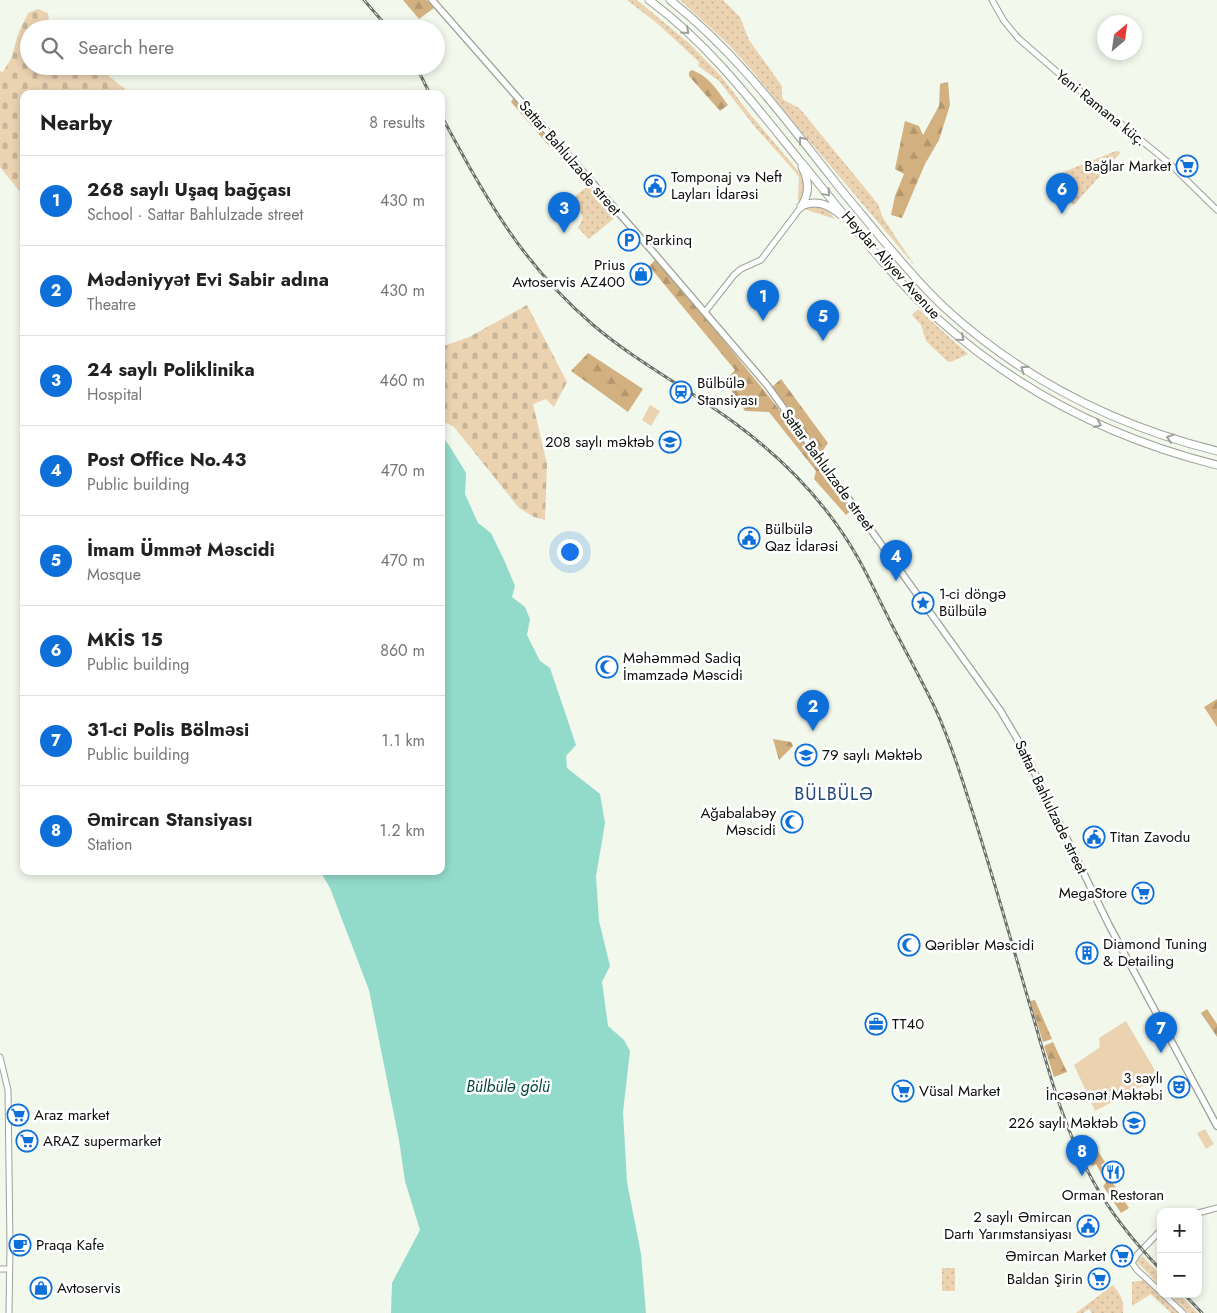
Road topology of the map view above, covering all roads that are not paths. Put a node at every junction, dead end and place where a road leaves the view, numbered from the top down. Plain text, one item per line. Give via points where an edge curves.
1 (432, 0) edge
2 (649, 0) edge
3 (670, 0) edge
4 (992, 0) edge
5 (782, 138) junction
6 (801, 207) junction
7 (1217, 210) edge
8 (857, 229) junction
9 (705, 312) junction
10 (1217, 451) edge
11 (1217, 464) edge
12 (0, 1057) edge
13 (1217, 1126) edge
14 (1217, 1208) edge
15 (1202, 1212) edge
16 (1157, 1234) edge
17 (0, 1269) edge
18 (10, 1269) junction
19 (1157, 1289) edge
20 (1167, 1298) edge
21 (9, 1313) edge
22 (1183, 1313) edge

1 - 9 main road, Sattar Bahlulzade street
2 -> 5 highway, Heydar Aliyev Avenue via 717,60
10 -> 3 highway, Heydar Aliyev Avenue via 1146,431 1084,404 1026,371 973,332 945,308 898,258 731,56
4 - 7 street, Yeni Ramana küç. via 1018,38 1170,163
5 - 6 highway via 808,181 808,194
5 -> 8 highway, Heydar Aliyev Avenue
6 - 8 highway via 825,204
6 - 9 street via 761,260 734,275
8 -> 11 highway, Heydar Aliyev Avenue via 938,318 1020,382 1068,410 1116,432 1183,456
9 - 13 main road, Sattar Bahlulzade street via 767,385 1000,710
12 - 18 street via 8,1090
14 - 15 street
16 - 19 street via 1132,1263
17 - 18 street
18 - 21 street
20 - 22 street

